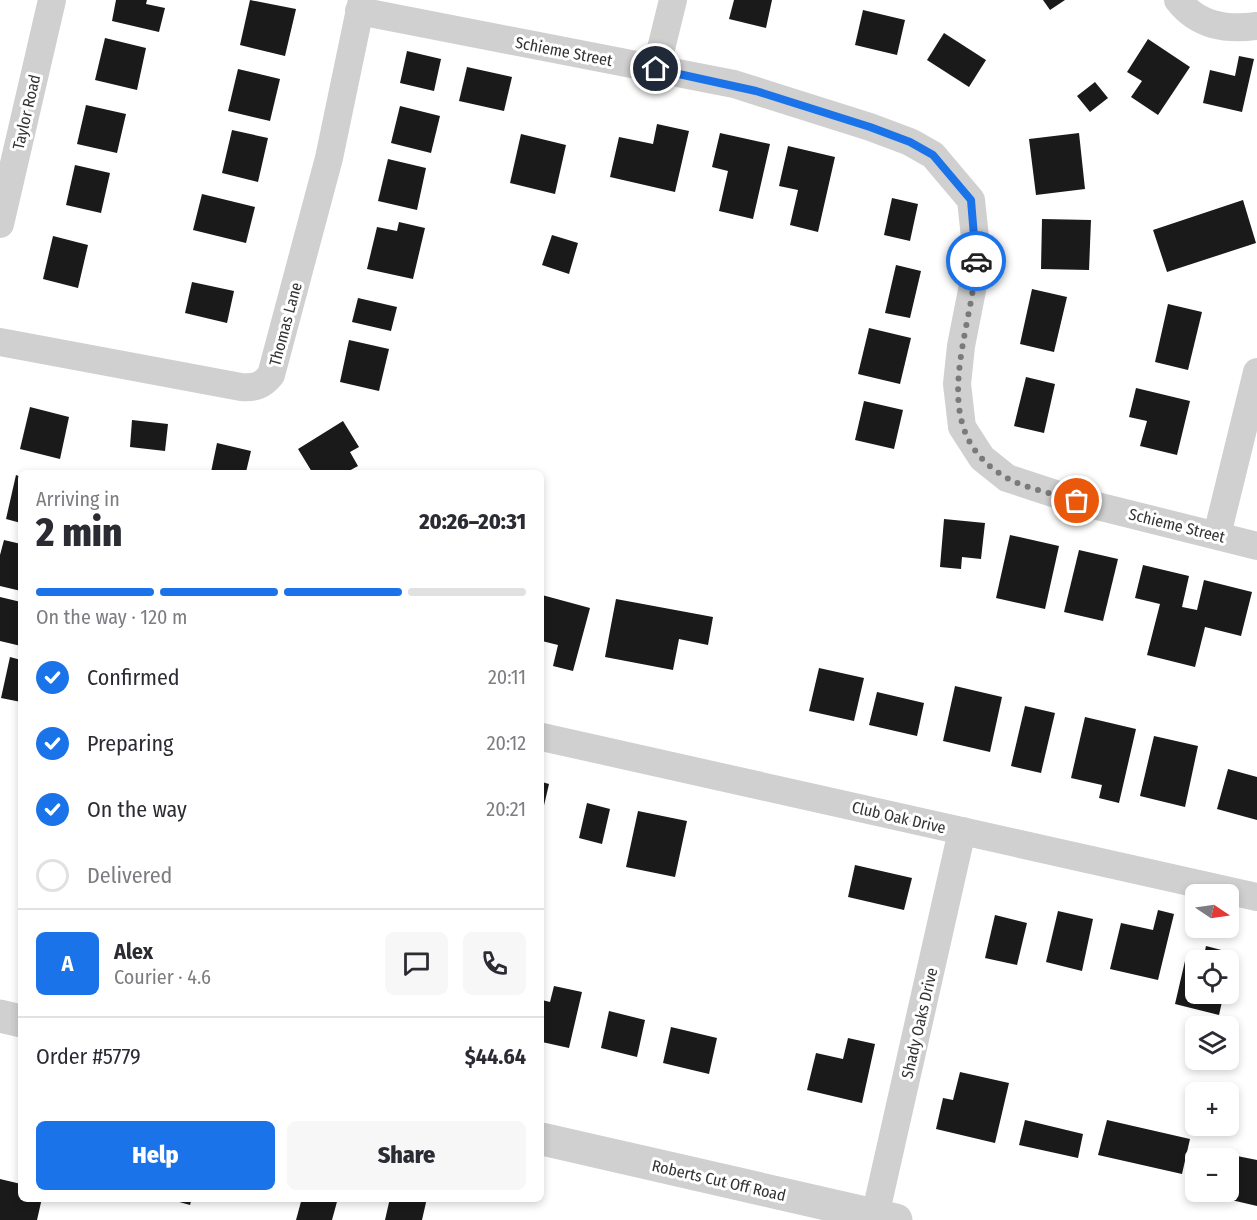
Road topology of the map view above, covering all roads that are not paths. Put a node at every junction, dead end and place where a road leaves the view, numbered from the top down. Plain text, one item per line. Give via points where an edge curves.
1 (52, 0) edge
2 (673, 0) edge
3 (1179, 0) edge
4 (361, 6) edge
5 (1257, 26) edge
6 (656, 69) junction
7 (0, 224) edge
8 (0, 342) edge
9 (1257, 372) edge
10 (1217, 536) junction
11 (1257, 546) edge
12 (544, 737) edge
13 (962, 831) junction
14 (1257, 897) edge
15 (0, 1016) edge
16 (18, 1020) edge
17 (544, 1139) edge
18 (885, 1218) edge

1 - 7 street, Taylor Road
2 - 6 street
3 - 5 street via 1194,16 1213,25 1234,29
4 - 6 street, Schieme Street
4 - 8 street, Thomas Lane via 329,158 271,375 264,382 254,388 241,387
6 - 10 street, Schieme Street via 756,91 870,127 933,155 971,200 975,275 957,384 962,427 982,458 1007,478 1077,501
9 - 10 street
10 - 11 street, Schieme Street
12 - 13 street, Club Oak Drive
13 - 14 street, Club Oak Drive
13 - 18 street, Shady Oaks Drive
15 - 16 street
17 - 18 street, Roberts Cut Off Road

